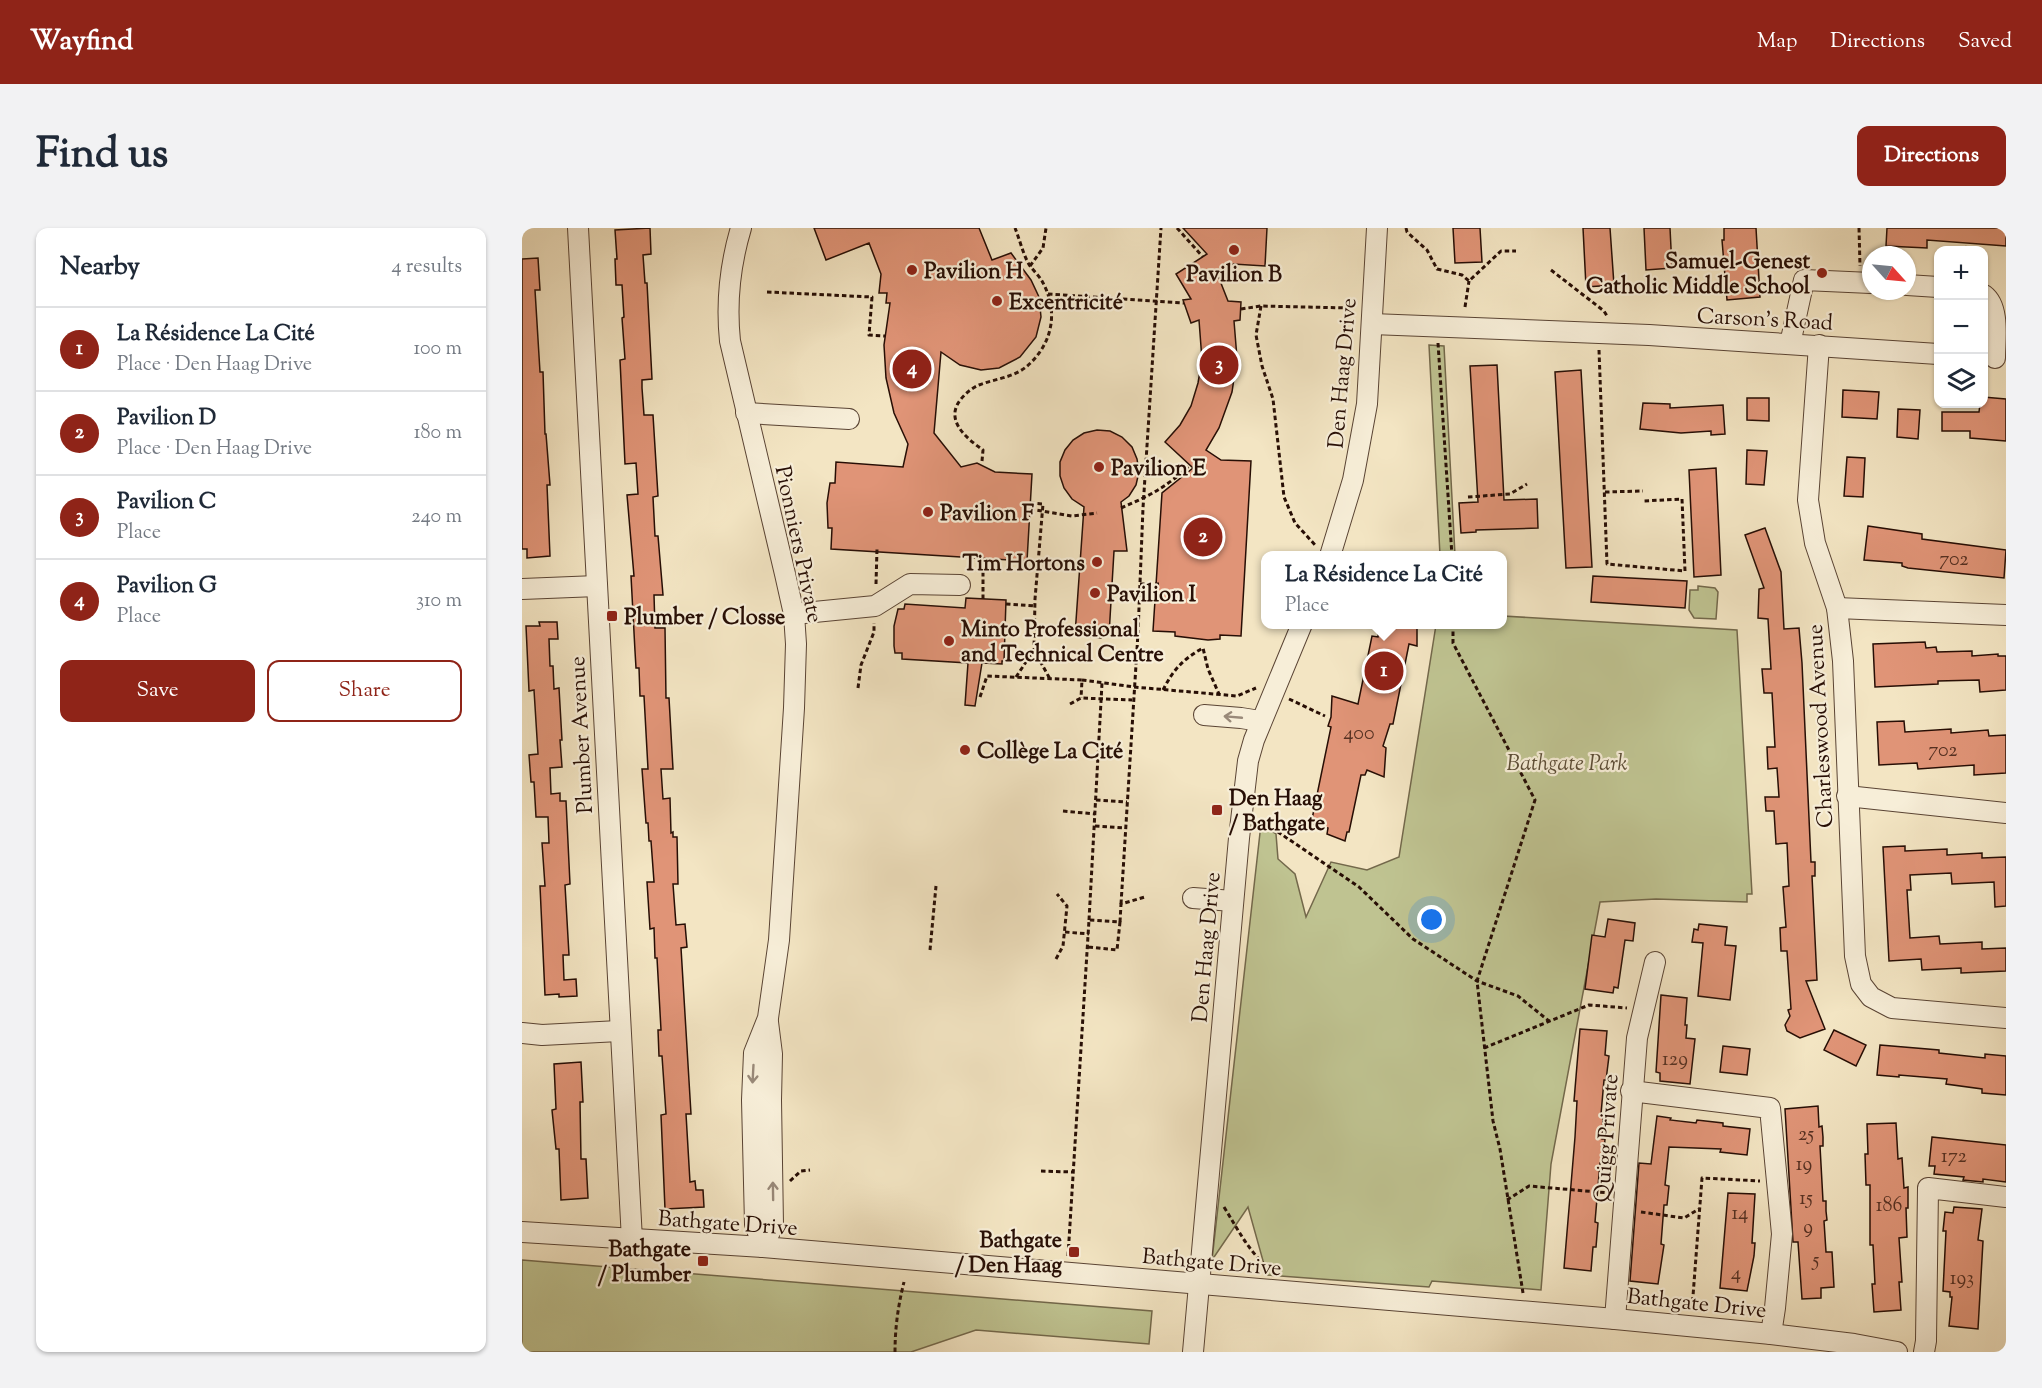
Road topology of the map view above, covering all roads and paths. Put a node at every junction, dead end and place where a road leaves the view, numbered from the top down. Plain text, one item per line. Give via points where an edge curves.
1 (578, 228) edge
2 (741, 228) edge
3 (1015, 228) edge
4 (1046, 228) edge
5 (1161, 228) edge
6 (1177, 228) edge
7 (1377, 228) edge
8 (1406, 228) edge
9 (1859, 228) edge
10 (1516, 250) dead end
11 (1862, 252) edge
12 (1203, 256) dead end
13 (1030, 266) junction
14 (1551, 270) dead end
15 (1469, 281) junction
16 (1862, 283) edge
17 (1916, 286) edge
18 (1934, 287) edge
19 (767, 292) dead end
20 (1048, 294) junction
21 (1360, 300) dead end
22 (1988, 300) edge
23 (1158, 301) junction
24 (1184, 303) dead end
25 (1261, 306) junction
26 (1465, 307) dead end
27 (1241, 309) dead end
28 (1372, 324) junction
29 (1603, 324) junction
30 (885, 336) dead end
31 (1438, 341) dead end
32 (1790, 344) junction
33 (1819, 345) junction
34 (1934, 354) edge
35 (1995, 358) edge
36 (746, 413) junction
37 (849, 418) dead end
38 (982, 461) dead end
39 (1190, 465) dead end
40 (1527, 484) dead end
41 (1643, 491) dead end
42 (1605, 492) junction
43 (1468, 497) dead end
44 (1644, 501) dead end
45 (1030, 503) dead end
46 (1121, 508) dead end
47 (1030, 509) dead end
48 (1097, 513) dead end
49 (1324, 551) edge
50 (1331, 551) edge
51 (1452, 551) edge
52 (983, 558) dead end
53 (1140, 584) junction
54 (1159, 584) dead end
55 (960, 585) dead end
56 (597, 586) junction
57 (522, 589) edge
58 (983, 599) dead end
59 (1006, 604) dead end
60 (1035, 606) junction
61 (1837, 608) junction
62 (794, 614) junction
63 (2006, 615) edge
64 (1300, 629) edge
65 (1453, 629) edge
66 (1034, 650) junction
67 (1016, 677) junction
68 (1050, 679) junction
69 (1082, 680) junction
70 (1101, 683) junction
71 (1263, 684) dead end
72 (1134, 687) junction
73 (1163, 690) junction
74 (1288, 693) dead end
75 (1219, 694) junction
76 (980, 697) dead end
77 (1081, 698) junction
78 (1100, 698) junction
79 (1132, 700) junction
80 (1070, 704) dead end
81 (1204, 715) dead end
82 (1325, 716) dead end
83 (1260, 722) junction
84 (1847, 796) junction
85 (1096, 800) junction
86 (1127, 802) junction
87 (1242, 809) junction
88 (1063, 811) dead end
89 (2006, 813) edge
90 (1095, 814) junction
91 (1095, 826) junction
92 (1125, 828) junction
93 (936, 886) dead end
94 (1057, 894) dead end
95 (1145, 897) dead end
96 (1193, 898) dead end
97 (1233, 900) junction
98 (1121, 904) junction
99 (1089, 920) junction
100 (1120, 922) junction
101 (1065, 932) junction
102 (1089, 934) junction
103 (1088, 947) junction
104 (930, 950) dead end
105 (1056, 959) dead end
106 (1655, 962) dead end
107 (1477, 981) junction
108 (1644, 1009) junction
109 (2006, 1018) edge
110 (1549, 1021) junction
111 (620, 1031) junction
112 (522, 1034) edge
113 (1484, 1048) junction
114 (1631, 1091) junction
115 (810, 1170) dead end
116 (1041, 1171) dead end
117 (1072, 1172) junction
118 (1757, 1181) dead end
119 (788, 1182) dead end
120 (1207, 1191) junction
121 (1624, 1195) junction
122 (2006, 1197) edge
123 (1507, 1200) junction
124 (1700, 1209) junction
125 (1650, 1213) dead end
126 (522, 1232) edge
127 (632, 1240) junction
128 (763, 1247) junction
129 (1064, 1272) junction
130 (1278, 1276) dead end
131 (904, 1282) dead end
132 (1198, 1284) junction
133 (1523, 1293) dead end
134 (1692, 1309) dead end
135 (1615, 1318) junction
136 (1771, 1334) junction
137 (1854, 1348) edge
138 (895, 1352) edge
139 (1193, 1352) edge
140 (1897, 1352) edge
141 (1924, 1352) edge

1 - 56 street, Plumber Avenue
2 - 36 street, Pionniers Private via 732,265 728,318 729,341
3 - 13 path
4 - 13 path via 1046,242
5 - 23 path
6 - 12 path
7 - 28 street, Den Haag Drive
8 - 15 path via 1427,250 1437,269 1461,274
9 - 11 path
10 - 15 path via 1501,251
13 - 20 path
14 - 29 path via 1604,311
15 - 26 path
16 - 32 street via 1804,280
17 - 18 street
19 - 30 path via 872,297 869,335
20 - 23 path
20 - 38 path via 1050,328 1036,357 1011,375 975,386 956,406 956,422 983,450
21 - 25 path via 1350,308
22 - 35 street via 1994,311
23 - 24 path
23 - 53 path
25 - 27 path
25 - 49 path via 1256,335 1273,399 1284,497 1294,523
28 - 29 street, Carson's Road
28 - 50 street, Den Haag Drive via 1361,444
29 - 32 street, Carson's Road
29 - 42 path
31 - 51 path
32 - 33 street, Carson's Road
33 - 34 street, Carson's Road
33 - 61 street, Charleswood Avenue via 1808,500 1815,543
36 - 37 street
36 - 62 street, Pionniers Private
39 - 46 path, bridge via 1156,492
40 - 43 path via 1510,494
41 - 42 path
42 - 44 path via 1607,564 1685,571 1682,499
45 - 60 path via 1043,504
47 - 48 path, bridge via 1072,516
52 - 58 path
53 - 54 path
53 - 72 path
55 - 62 street via 910,584 875,606
56 - 57 street
56 - 111 street, Plumber Avenue
59 - 60 path
60 - 66 path
61 - 63 street
61 - 84 street, Charleswood Avenue via 1843,661
62 - 128 street, Pionniers Private via 795,668 779,940 768,1018 754,1053 755,1224
64 - 83 street, Den Haag Drive
65 - 107 path via 1453,643 1535,800
66 - 67 path
66 - 68 path
67 - 68 path
67 - 76 path via 987,676
68 - 69 path
69 - 70 path
69 - 77 path
70 - 72 path
70 - 78 path
71 - 75 path via 1237,696
72 - 73 path
72 - 79 path
73 - 75 path
73 - 75 path via 1176,666 1203,648
74 - 82 path via 1289,700
77 - 78 path
77 - 80 path
78 - 79 path
78 - 85 path
79 - 86 path
83 -> 81 street
83 - 87 street, Den Haag Drive via 1248,761
84 - 89 street
84 - 109 street, Charleswood Avenue via 1855,956 1861,984 1871,997 1892,1008
85 - 86 path
85 - 90 path
86 - 92 path
87 - 97 street, Den Haag Drive
87 - 107 path via 1359,887 1413,939
88 - 90 path
90 - 91 path
91 - 92 path
91 - 99 path
92 - 98 path
93 - 104 path
94 - 101 path via 1067,906
95 - 98 path
96 - 97 street
97 - 120 street, Den Haag Drive
98 - 100 path
99 - 100 path
99 - 102 path
100 - 103 path via 1117,950
101 - 102 path
101 - 105 path
102 - 103 path
103 - 117 path
106 - 108 street, Quigg Private
107 - 110 path via 1518,996
107 - 113 path
108 - 110 path via 1589,1005
108 - 114 street, Quigg Private
110 - 113 path
111 - 112 street
111 - 127 street, Plumber Avenue
113 - 123 path
114 - 121 street, Quigg Private
114 - 136 street via 1770,1108 1782,1234
115 - 119 path via 801,1171
116 - 117 path
117 - 129 path
118 - 124 path via 1702,1178
120 - 130 path via 1222,1204 1259,1261
120 - 132 street, Den Haag Drive
121 - 123 path via 1529,1186
121 - 135 street, Quigg Private
122 - 141 street via 1928,1188
123 - 133 path
124 - 125 path via 1684,1218
124 - 134 path
126 - 127 street, Bathgate Drive
127 - 128 street, Bathgate Drive
128 - 129 street, Bathgate Drive
129 - 132 street, Bathgate Drive
131 - 138 path
132 - 135 street, Bathgate Drive
132 - 139 street, Den Haag Drive
135 - 136 street, Bathgate Drive
136 - 137 street, Bathgate Drive
137 - 140 street, Bathgate Drive

